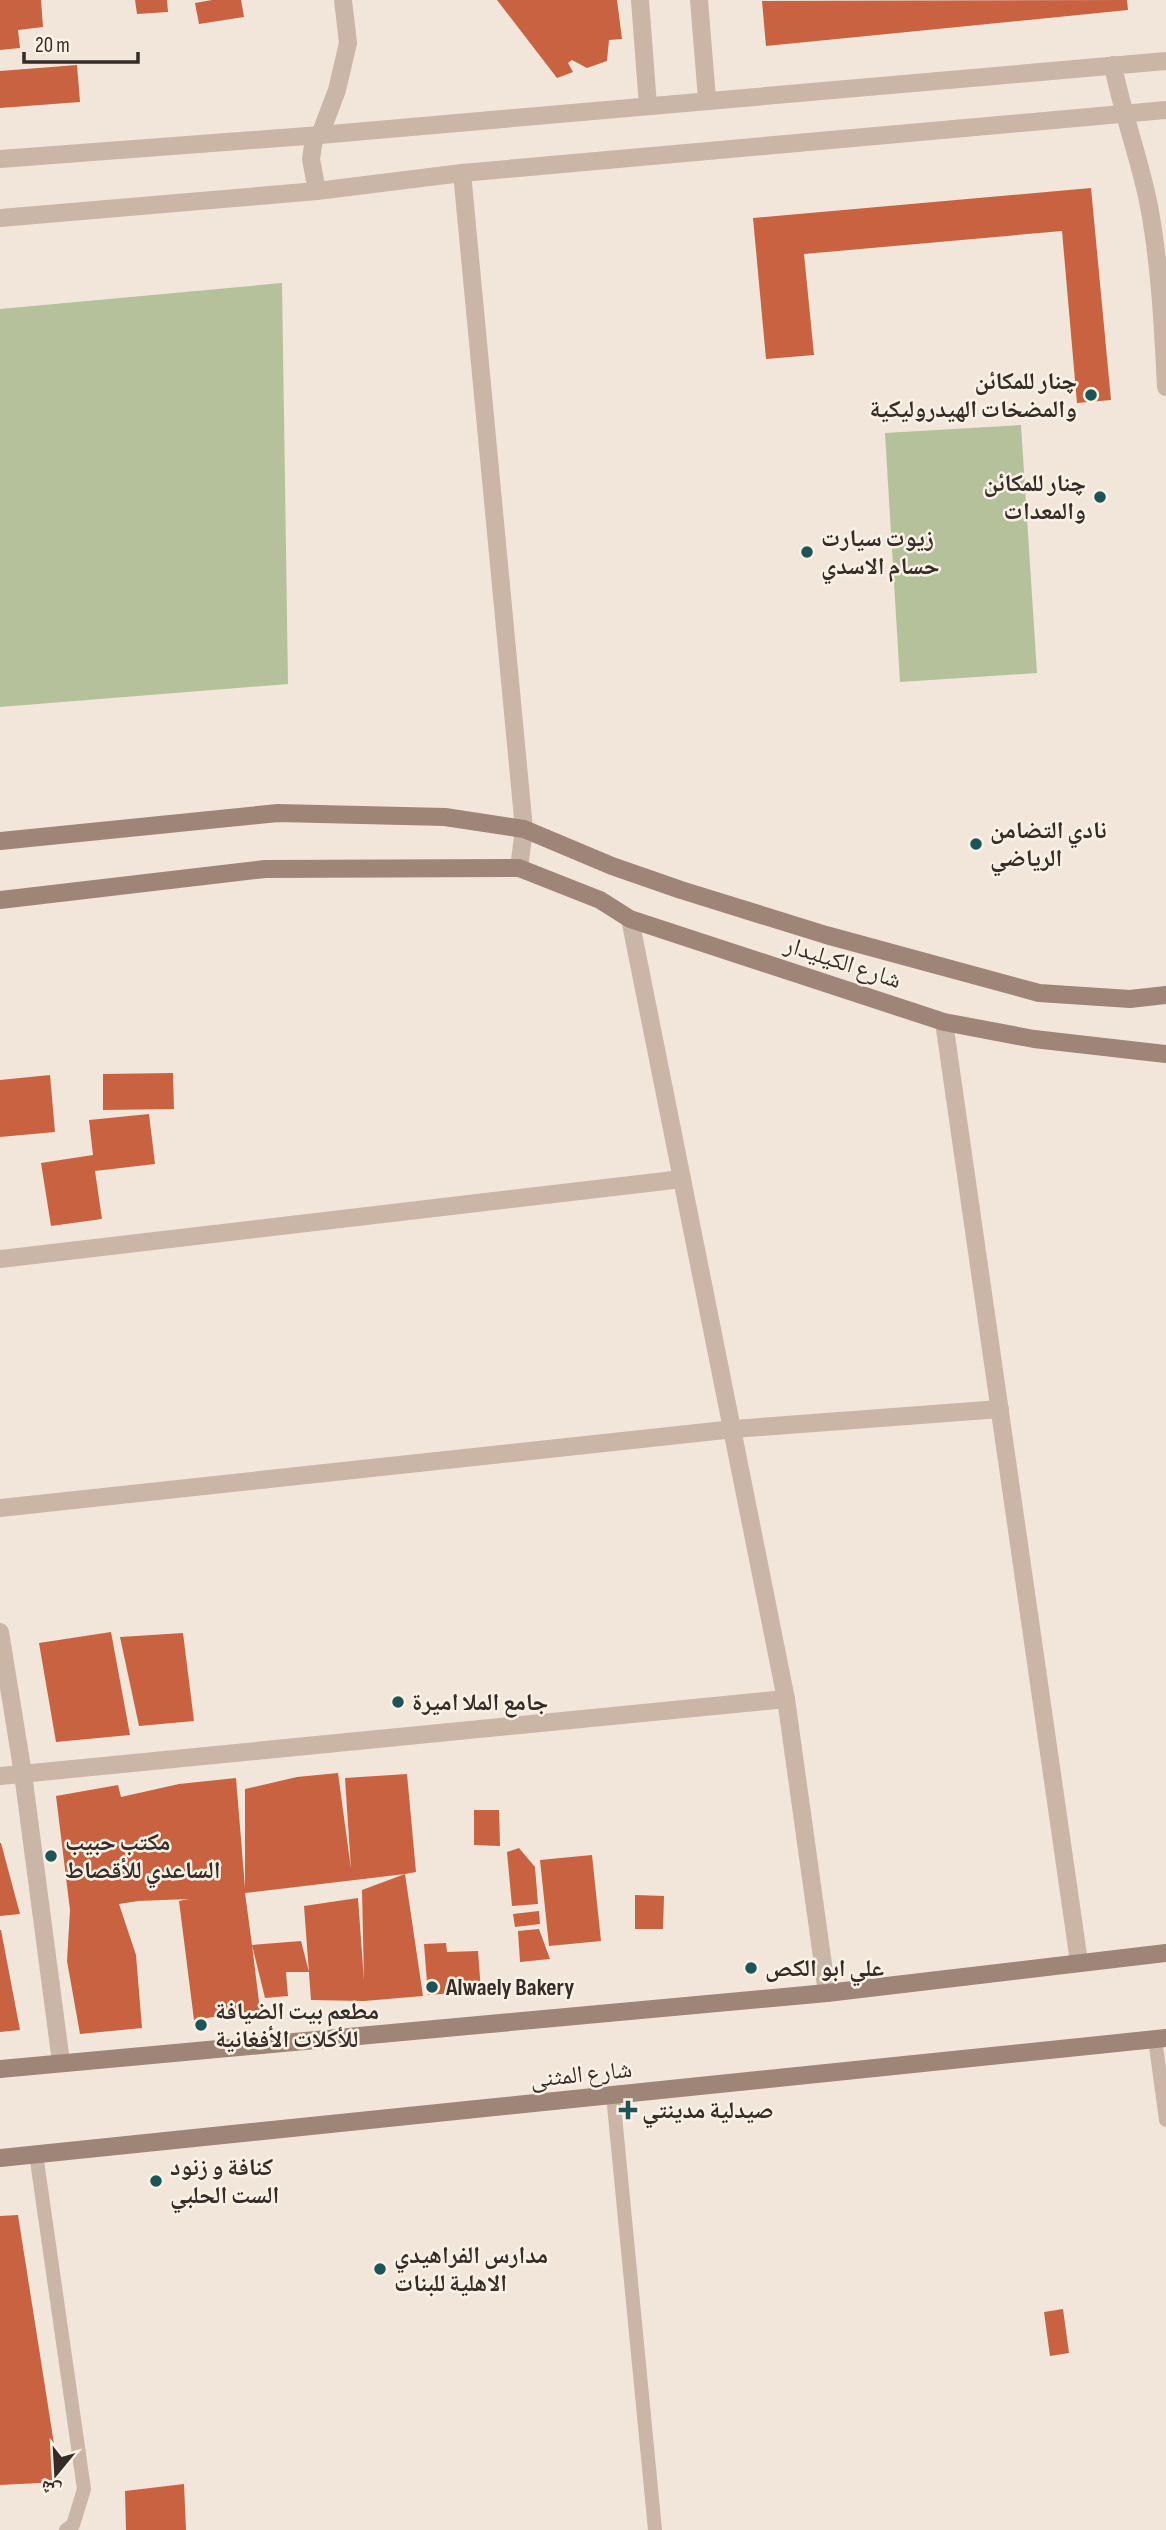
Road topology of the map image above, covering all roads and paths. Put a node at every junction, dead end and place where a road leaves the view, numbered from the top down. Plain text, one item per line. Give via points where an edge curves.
1 (343, 0) edge
2 (640, 0) edge
3 (699, 0) edge
4 (1166, 61) edge
5 (1113, 65) junction
6 (708, 99) junction
7 (648, 106) junction
8 (1166, 110) edge
9 (1122, 114) junction
10 (320, 135) junction
11 (0, 159) edge
12 (462, 173) junction
13 (317, 191) junction
14 (0, 218) edge
15 (1166, 387) edge
16 (524, 829) junction
17 (0, 841) edge
18 (519, 868) junction
19 (0, 900) edge
20 (630, 919) junction
21 (1166, 995) edge
22 (944, 1022) junction
23 (1166, 1054) edge
24 (682, 1179) junction
25 (0, 1259) edge
26 (1000, 1409) junction
27 (734, 1429) junction
28 (0, 1508) edge
29 (0, 1632) edge
30 (786, 1699) junction
31 (23, 1774) junction
32 (0, 1776) edge
33 (1166, 1954) edge
34 (1079, 1962) junction
35 (827, 1993) junction
36 (1160, 2039) edge
37 (61, 2062) junction
38 (0, 2069) edge
39 (614, 2095) junction
40 (1166, 2120) edge
41 (36, 2154) junction
42 (0, 2158) edge
43 (66, 2530) edge
44 (655, 2530) edge

1 - 10 street via 348,43 338,90
2 - 7 street
3 - 6 street
4 - 5 street
5 - 6 street
5 - 9 street
6 - 7 street
7 - 10 street
8 - 9 street
9 - 12 street
9 - 15 street via 1149,204
10 - 11 street
10 - 13 street via 314,139 311,159
12 - 13 street
12 - 16 street
13 - 14 street
16 - 17 main road, شارع الكيليدار via 445,817 278,813
16 - 18 street
16 - 21 main road, شارع الكيليدار via 612,866 826,935 1039,993 1130,999
18 - 19 main road via 265,869
18 - 20 main road, شارع الكيليدار via 600,900
20 - 22 main road, شارع الكيليدار
20 - 24 street
22 - 23 main road, شارع الكيليدار via 1034,1039
22 - 26 street
24 - 25 street
24 - 27 street
26 - 27 street
26 - 34 street
27 - 28 street
27 - 30 street
29 - 31 street
30 - 31 street
30 - 35 street
31 - 32 street
31 - 37 street
33 - 34 main road
34 - 35 main road
35 - 37 main road
36 - 39 main road, شارع المثنى
36 - 40 lane
37 - 38 main road
39 - 41 main road, شارع المثنى
39 - 44 lane
41 - 42 main road, شارع المثنى
41 - 43 lane via 84,2490 73,2525

